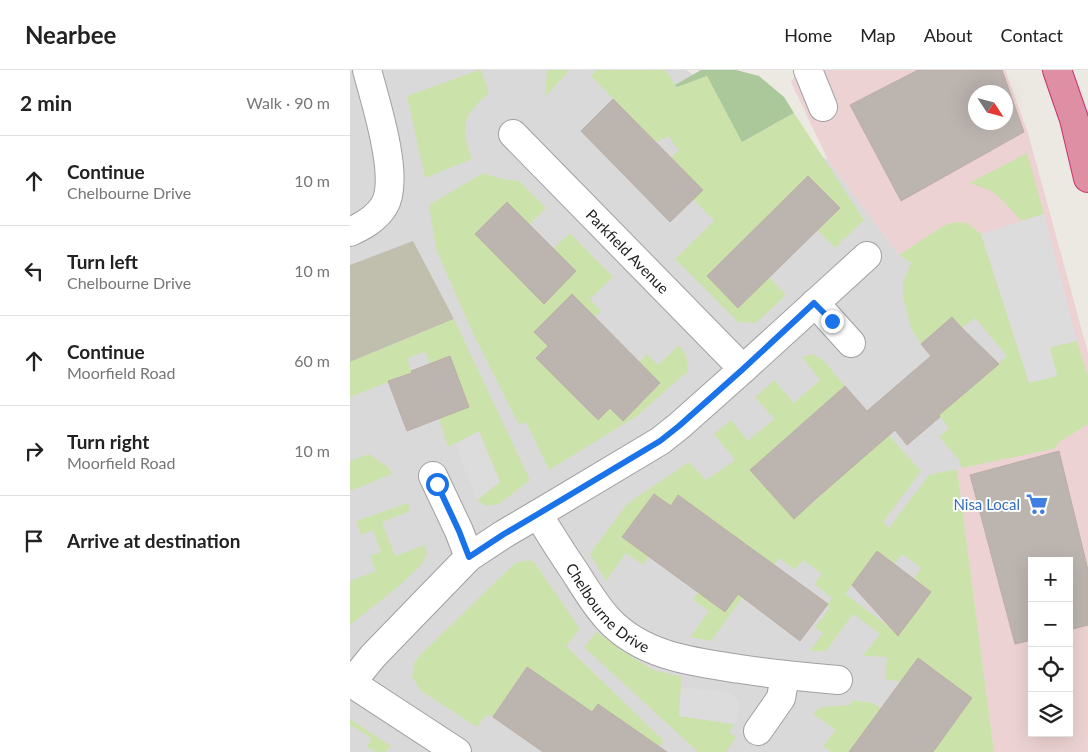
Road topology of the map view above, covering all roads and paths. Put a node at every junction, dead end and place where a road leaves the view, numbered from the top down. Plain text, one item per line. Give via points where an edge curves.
1 (367, 70) edge
2 (808, 70) edge
3 (1057, 70) edge
4 (823, 107) dead end
5 (513, 134) dead end
6 (1088, 178) edge
7 (352, 231) edge
8 (867, 256) dead end
9 (814, 303) junction
10 (851, 342) dead end
11 (743, 369) junction
12 (433, 476) dead end
13 (538, 514) junction
14 (469, 557) junction
15 (785, 676) junction
16 (838, 680) dead end
17 (351, 682) edge
18 (758, 731) dead end
19 (457, 752) edge

1 - 7 street via 388,154 389,189 384,206 372,220
2 - 4 street
3 - 6 highway via 1074,119
5 - 11 street, Parkfield Avenue
8 - 9 street
9 - 10 street
9 - 11 street
11 - 13 street via 660,441
12 - 14 street
13 - 14 street
13 - 15 street, Chelbourne Drive via 591,598 608,620 628,637 671,657
14 - 17 street via 372,656
15 - 16 street, Chelbourne Drive
15 - 18 street via 781,698
17 - 19 street

